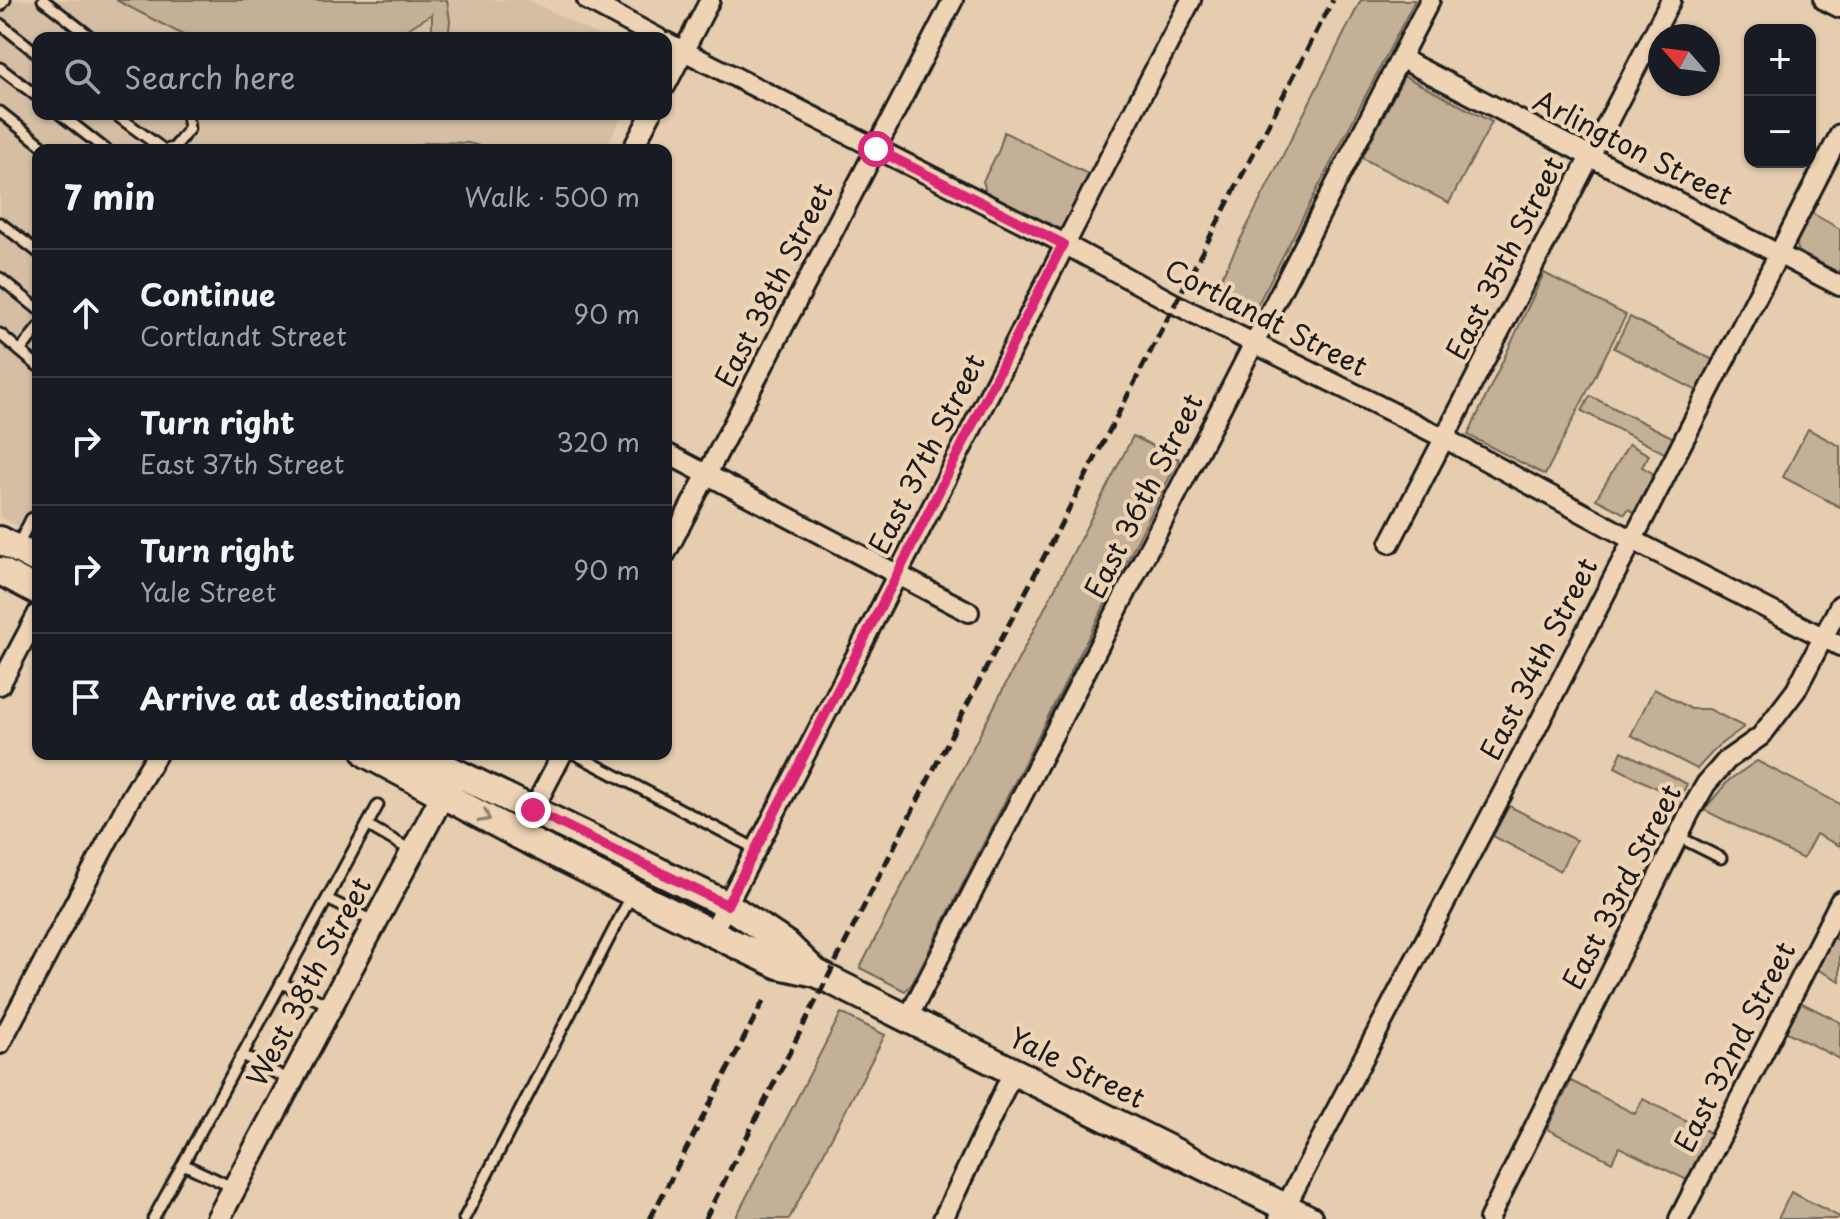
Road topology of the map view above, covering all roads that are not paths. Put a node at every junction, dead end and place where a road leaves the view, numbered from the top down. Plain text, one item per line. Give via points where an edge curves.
1 (5, 0) edge
2 (43, 0) edge
3 (587, 0) edge
4 (710, 0) edge
5 (953, 0) edge
6 (1191, 0) edge
7 (1430, 0) edge
8 (1671, 0) edge
9 (1824, 0) edge
10 (0, 6) edge
11 (1840, 8) edge
12 (0, 24) edge
13 (84, 32) edge
14 (647, 32) edge
15 (672, 45) edge
16 (32, 49) edge
17 (683, 51) junction
18 (1400, 58) junction
19 (0, 68) edge
20 (672, 73) edge
21 (32, 92) edge
22 (0, 112) edge
23 (68, 120) edge
24 (123, 120) edge
25 (188, 120) edge
26 (648, 120) edge
27 (1840, 134) edge
28 (40, 144) edge
29 (98, 144) edge
30 (156, 144) edge
31 (177, 144) edge
32 (635, 144) edge
33 (876, 149) junction
34 (1590, 157) junction
35 (0, 223) edge
36 (1063, 244) junction
37 (32, 247) edge
38 (1780, 255) junction
39 (0, 278) edge
40 (1840, 286) edge
41 (32, 304) edge
42 (0, 334) edge
43 (32, 336) edge
44 (1253, 343) junction
45 (20, 351) junction
46 (32, 361) edge
47 (1444, 438) junction
48 (672, 456) edge
49 (707, 474) junction
50 (32, 519) edge
51 (1631, 539) junction
52 (672, 541) edge
53 (1390, 543) dead end
54 (24, 547) edge
55 (897, 575) junction
56 (15, 579) edge
57 (1840, 605) edge
58 (969, 612) dead end
59 (32, 624) edge
60 (1832, 642) edge
61 (0, 685) edge
62 (153, 760) edge
63 (383, 760) edge
64 (424, 760) edge
65 (559, 760) edge
66 (586, 760) edge
67 (448, 784) junction
68 (378, 805) dead end
69 (533, 810) junction
70 (367, 825) junction
71 (1677, 836) junction
72 (756, 849) junction
73 (412, 851) junction
74 (1721, 858) dead end
75 (648, 866) junction
76 (632, 893) junction
77 (327, 899) junction
78 (1840, 901) edge
79 (727, 905) junction
80 (375, 922) junction
81 (712, 933) junction
82 (816, 973) junction
83 (281, 983) junction
84 (331, 1006) junction
85 (908, 1018) junction
86 (0, 1044) edge
87 (242, 1055) junction
88 (1013, 1072) junction
89 (291, 1081) junction
90 (183, 1164) junction
91 (235, 1188) junction
92 (1291, 1215) edge
93 (153, 1219) edge
94 (218, 1219) edge
95 (464, 1219) edge
96 (943, 1219) edge
97 (1489, 1219) edge
98 (1679, 1219) edge

1 - 10 lane
2 - 13 lane
3 - 14 street
4 - 17 street
5 - 33 street, East 38th Street
6 - 36 street, East 37th Street
7 - 18 street, East 36th Street
8 - 34 street, East 35th Street
9 - 11 street
12 - 16 lane
15 - 17 street, Cortlandt Street
17 - 20 street
17 - 33 street, Cortlandt Street
18 - 34 street, Arlington Street
18 - 44 street, East 36th Street
19 - 21 lane
22 - 28 lane
23 - 29 lane
24 - 30 lane
25 - 31 lane via 189,129
26 - 32 street
27 - 38 street, East 34th Street
33 - 36 street, Cortlandt Street
33 - 49 street, East 38th Street
34 - 38 street, Arlington Street
34 - 47 street, East 35th Street
35 - 37 lane
36 - 44 street, Cortlandt Street
36 - 55 street, East 37th Street
38 - 40 street, Arlington Street
38 - 51 street, East 34th Street
39 - 41 lane
42 - 45 lane
43 - 45 lane
44 - 47 street, Cortlandt Street
44 - 85 street, East 36th Street
45 - 46 lane
47 - 51 street, Cortlandt Street
47 - 53 street, East 35th Street
48 - 49 street
49 - 52 street, East 38th Street
49 - 55 street
50 - 54 lane
51 - 60 street, Cortlandt Street
51 - 92 street, East 34th Street
54 - 56 lane
55 - 58 street
55 - 72 street, East 37th Street
57 - 60 street, East 33rd Street
59 - 61 street
60 - 71 street, East 33rd Street via 1761,736 1727,760 1706,784
62 - 86 street
63 - 67 main road, Yale Street
64 - 67 main road, Yale Street
65 - 69 street
66 - 72 lane
67 - 69 main road, Yale Street
67 - 73 street, West 38th Street
67 -> 76 main road, Yale Street
68 - 70 lane
69 - 75 main road, Yale Street
70 - 73 lane
70 - 77 lane
71 - 74 lane
71 - 97 street, East 33rd Street
72 - 79 street, East 37th Street
73 - 80 street, West 38th Street
75 - 76 main road
75 - 79 main road, Yale Street
76 - 81 main road, Yale Street
76 - 95 lane
77 - 80 lane
77 - 83 lane
78 - 98 street, East 32nd Street
79 - 81 street, East 37th Street
79 - 82 main road, Yale Street via 787,945
80 - 84 street, West 38th Street
81 - 82 main road, Yale Street via 779,965
82 - 85 main road, Yale Street
83 - 84 lane
83 - 87 lane
84 - 89 street, West 38th Street
85 - 88 main road, Yale Street
87 - 89 lane
87 - 90 lane
88 - 92 main road, Yale Street
88 - 96 street
89 - 91 street, West 38th Street
90 - 91 lane
90 - 93 lane
91 - 94 street, West 38th Street

